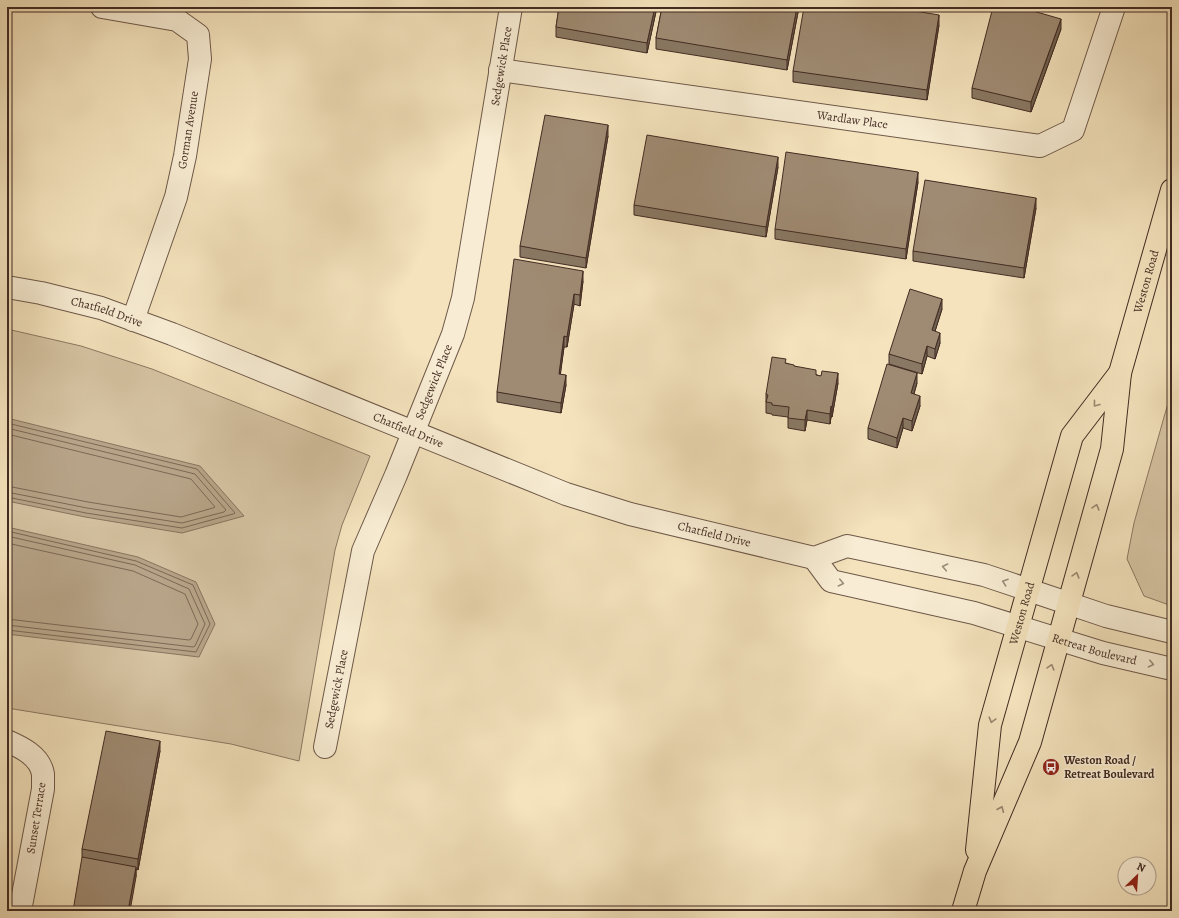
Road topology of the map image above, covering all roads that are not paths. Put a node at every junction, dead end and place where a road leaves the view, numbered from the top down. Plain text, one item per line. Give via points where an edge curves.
1 (102, 7) edge
2 (511, 7) edge
3 (1114, 7) edge
4 (500, 70) junction
5 (1172, 190) edge
6 (7, 287) edge
7 (133, 320) junction
8 (1120, 373) junction
9 (413, 433) junction
10 (814, 558) junction
11 (1028, 590) junction
12 (1068, 603) junction
13 (1018, 627) junction
14 (1172, 632) edge
15 (1058, 639) junction
16 (1172, 669) edge
17 (7, 741) edge
18 (325, 747) dead end
19 (975, 871) junction
20 (20, 911) edge
21 (963, 911) edge

1 - 7 street, Gorman Avenue via 178,20 198,35 200,60 176,197
2 - 4 street, Sedgewick Place
3 - 4 street, Wardlaw Place via 1073,130 1040,146
4 - 9 street, Sedgewick Place via 463,298 453,334
5 - 8 main road, Weston Road
6 - 7 street, Chatfield Drive via 101,308
7 - 9 street, Chatfield Drive
8 -> 11 main road, Weston Road via 1072,436
12 -> 8 main road, Weston Road via 1112,449
9 - 10 street, Chatfield Drive via 566,494 630,514
9 - 18 street, Sedgewick Place via 363,551
11 -> 10 street via 984,575 847,546
10 -> 13 street via 831,581 974,613
11 - 12 street
11 - 13 main road, Weston Road
12 - 14 street via 1114,618
12 - 15 main road, Weston Road
13 - 15 street, Retreat Boulevard
13 -> 19 main road, Weston Road via 990,725
15 -> 16 street, Retreat Boulevard via 1103,653
19 -> 15 main road, Weston Road via 1030,742
17 - 20 street, Sunset Terrace via 24,748 36,760 42,772 43,790
19 - 21 main road, Weston Road

